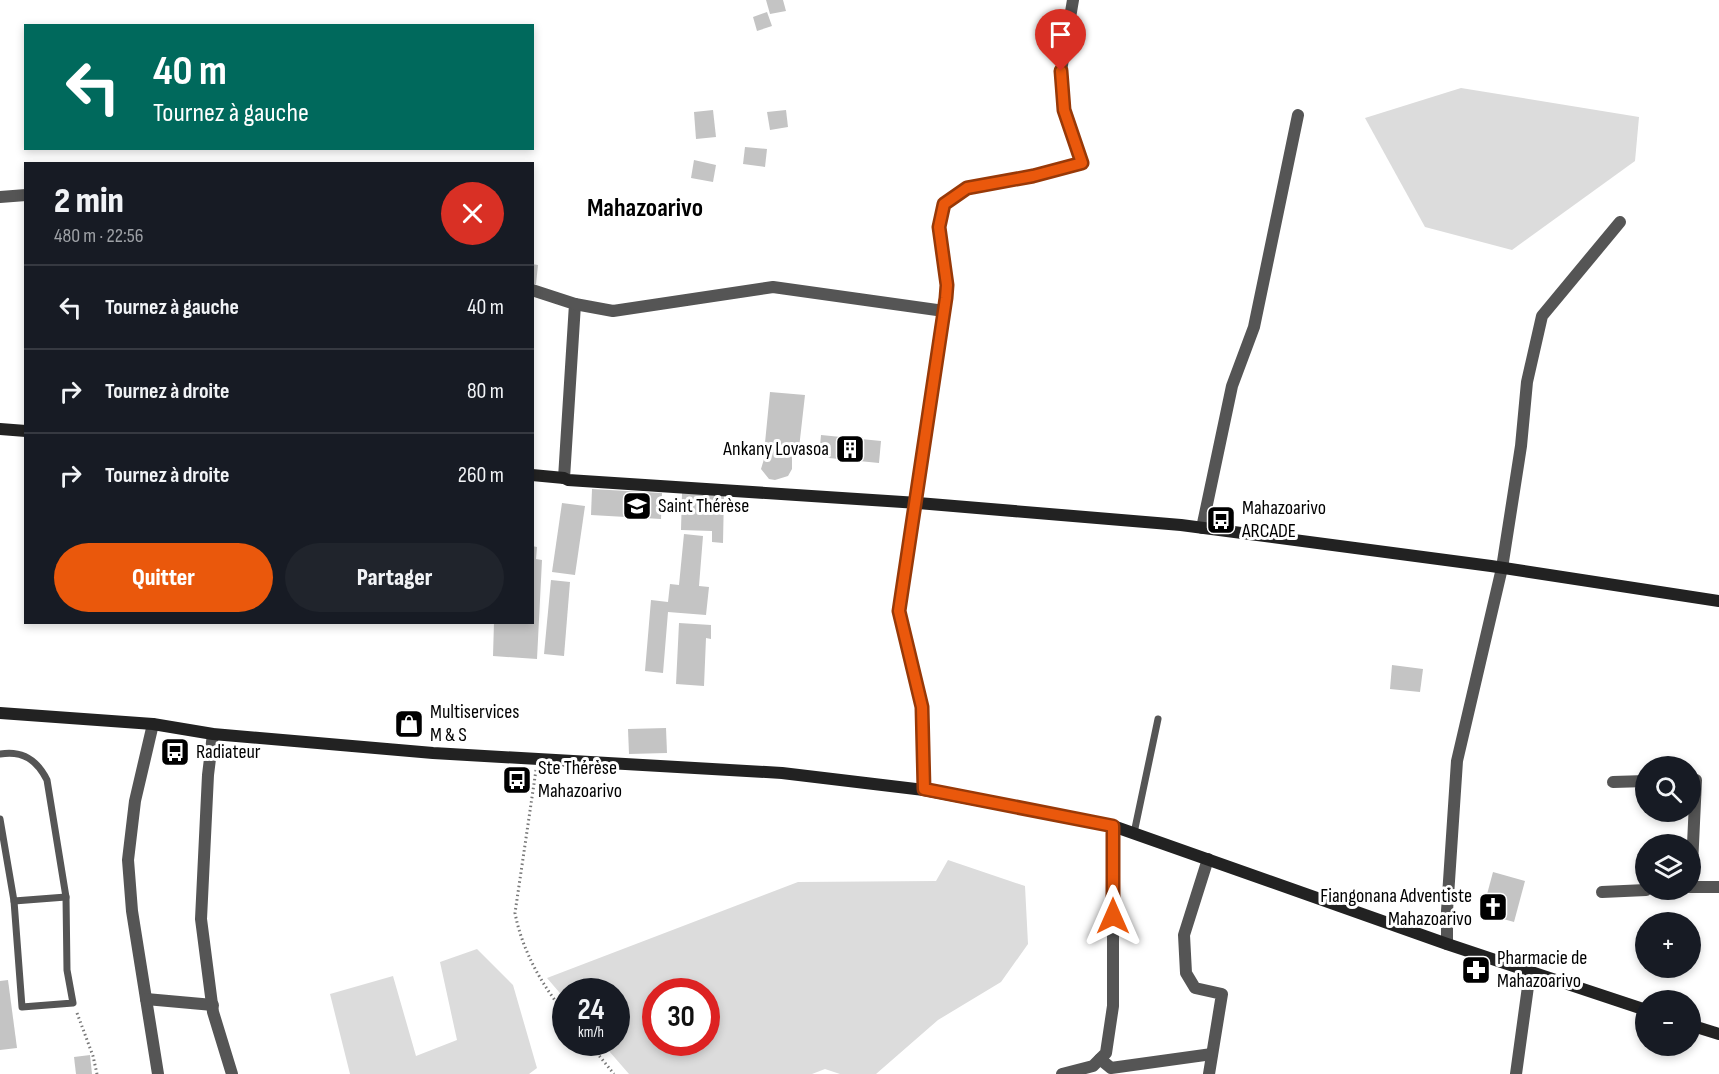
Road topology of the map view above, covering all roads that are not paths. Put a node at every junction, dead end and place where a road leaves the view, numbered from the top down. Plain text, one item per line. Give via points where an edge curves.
1 (1073, 0) edge
2 (1299, 115) dead end
3 (24, 195) edge
4 (0, 197) edge
5 (1620, 222) dead end
6 (534, 291) edge
7 (575, 304) junction
8 (944, 311) junction
9 (0, 429) edge
10 (24, 432) edge
11 (534, 475) edge
12 (564, 478) junction
13 (914, 503) junction
14 (1202, 528) junction
15 (1502, 568) junction
16 (1719, 602) edge
17 (0, 712) edge
18 (1158, 719) dead end
19 (153, 724) junction
20 (213, 734) junction
21 (0, 754) edge
22 (1635, 781) edge
23 (1613, 782) dead end
24 (924, 789) junction
25 (0, 819) edge
26 (1113, 826) junction
27 (1134, 833) junction
28 (1208, 859) junction
29 (1719, 886) edge
30 (1701, 887) edge
31 (1635, 890) edge
32 (1602, 892) dead end
33 (66, 897) junction
34 (14, 901) junction
35 (1447, 944) junction
36 (1530, 972) junction
37 (146, 999) junction
38 (213, 1005) junction
39 (1635, 1006) edge
40 (1701, 1028) edge
41 (1719, 1034) edge
42 (1212, 1054) junction
43 (1100, 1059) junction
44 (1111, 1071) edge
45 (158, 1074) edge
46 (232, 1074) edge
47 (1062, 1074) edge
48 (1209, 1074) edge
49 (1516, 1074) edge

1 - 8 street via 1061,71 1064,110 1082,163 967,188 944,204 939,227 947,285
2 - 14 street via 1254,327 1232,386
3 - 4 street
5 - 15 street via 1542,316 1527,382
6 - 7 street
7 - 8 street via 613,310 773,287
7 - 12 street
8 - 13 street
9 - 10 street
11 - 12 street
12 - 13 street
13 - 14 street
13 - 24 street via 899,611 922,707
14 - 15 street
15 - 16 street
15 - 35 street via 1457,760
17 - 19 street
18 - 27 lane
19 - 20 street
19 - 37 street via 135,801 128,860
20 - 24 street via 433,753 782,773
20 - 38 street via 201,894
21 - 33 lane via 22,754 40,766 47,780
22 - 23 street
24 - 26 street
25 - 34 lane
26 - 27 street
26 - 43 street via 1113,1006 1106,1053
27 - 28 street
28 - 35 street
28 - 42 street via 1184,935 1186,973 1195,988 1222,994
29 - 30 street
31 - 32 street
33 - 34 lane
33 - 34 lane via 67,970 73,1003 22,1007
35 - 36 street
36 - 39 street
36 - 49 street
37 - 38 street
37 - 45 street
38 - 46 street
40 - 41 street
42 - 44 street
42 - 48 street
43 - 44 street
43 - 47 street via 1093,1066

